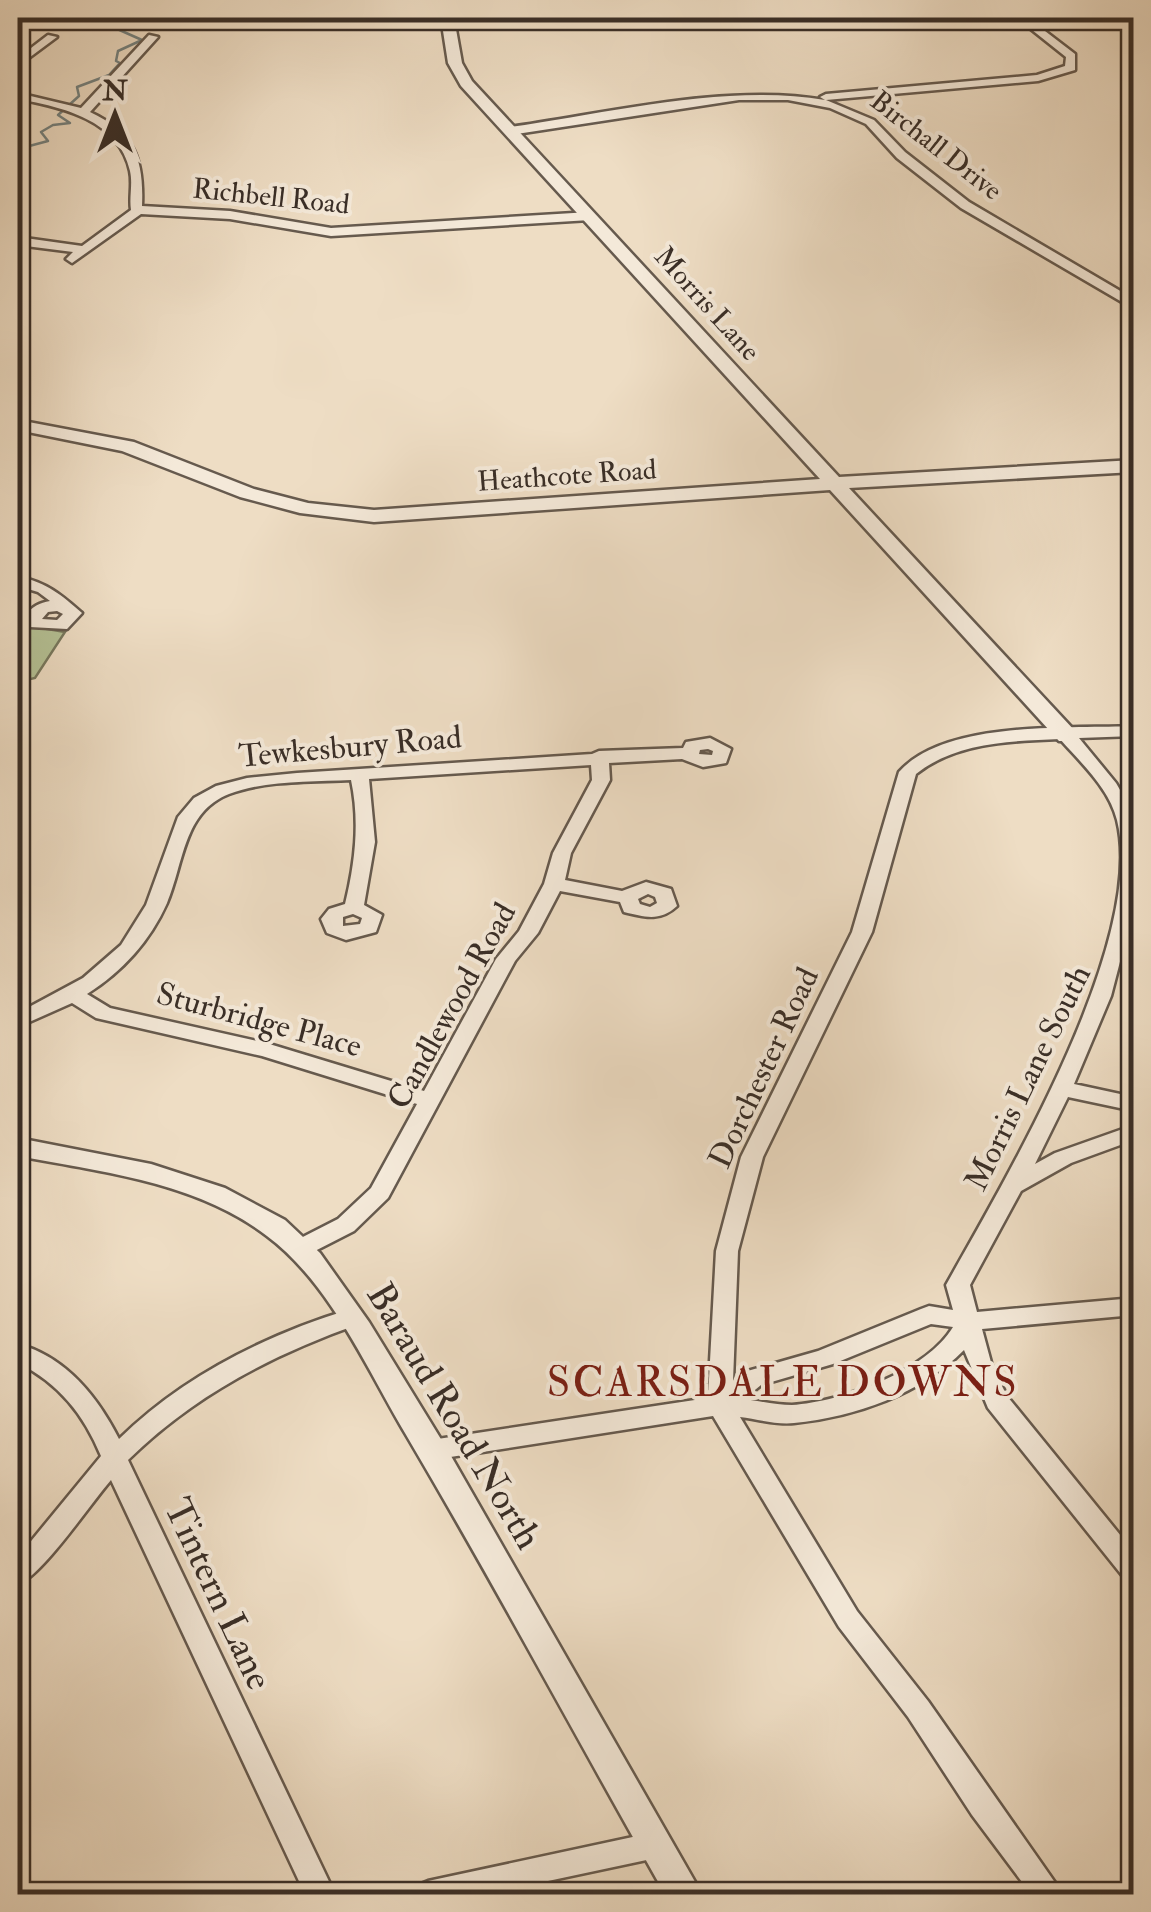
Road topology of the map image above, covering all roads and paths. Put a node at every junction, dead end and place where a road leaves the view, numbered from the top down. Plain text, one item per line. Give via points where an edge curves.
1 (447, 18) edge
2 (1022, 18) edge
3 (52, 37) dead end
4 (153, 37) dead end
5 (18, 63) edge
6 (18, 96) edge
7 (812, 100) junction
8 (73, 109) junction
9 (510, 131) junction
10 (139, 210) junction
11 (590, 216) junction
12 (18, 241) edge
13 (86, 250) junction
14 (72, 259) dead end
15 (1134, 305) edge
16 (18, 425) edge
17 (1134, 466) edge
18 (835, 484) junction
19 (18, 581) edge
20 (60, 606) dead end
21 (953, 614) joint
22 (1134, 731) edge
23 (1067, 736) junction
24 (688, 753) dead end
25 (599, 756) junction
26 (359, 775) junction
27 (554, 884) junction
28 (627, 898) dead end
29 (354, 908) dead end
30 (74, 995) junction
31 (18, 1021) edge
32 (1066, 1089) junction
33 (432, 1102) junction
34 (1134, 1104) edge
35 (1134, 1132) edge
36 (18, 1146) edge
37 (1012, 1188) junction
38 (301, 1248) junction
39 (1134, 1306) edge
40 (351, 1318) junction
41 (968, 1321) junction
42 (18, 1352) edge
43 (720, 1406) junction
44 (431, 1450) junction
45 (115, 1457) junction
46 (1128, 1556) edge
47 (18, 1574) edge
48 (656, 1845) junction
49 (320, 1894) edge
50 (428, 1894) edge
51 (684, 1894) edge
52 (1048, 1894) edge

1 - 9 street, Morris Lane via 458,72
2 - 7 street via 1071,56 1072,68 1038,78
3 - 5 street
4 - 8 street
6 - 8 street
7 - 9 street, Birchall Drive via 739,97
7 - 15 street, Birchall Drive via 862,116 965,205
8 - 10 street via 126,144 138,175
9 - 11 street, Morris Lane
10 - 11 street, Richbell Road via 230,215 331,232
10 - 13 street
11 - 18 street, Morris Lane
12 - 13 street
13 - 14 street
16 - 18 street, Heathcote Road via 127,446 247,493 339,513 414,514
17 - 18 street, Heathcote Road
18 - 21 street, Morris Lane
19 - 20 street via 44,589
21 - 23 street, Morris Lane South
22 - 23 street, Dorchester Road
23 - 32 street, Morris Lane South via 1120,807 1131,862 1118,971
23 - 43 street, Dorchester Road via 945,750 921,759 903,780 862,932 752,1158 728,1251
24 - 25 street, Tewkesbury Road
25 - 26 street, Tewkesbury Road
25 - 27 street, Candlewood Road via 601,780 562,853
26 - 29 street via 368,823
26 - 30 street, Tewkesbury Road via 245,784 202,801 182,829 146,927
27 - 28 street
27 - 33 street, Candlewood Road via 506,959
30 - 31 street, Tewkesbury Road
30 - 33 street, Sturbridge Place via 104,1013 266,1050
32 - 34 street
32 - 37 street, Morris Lane South
33 - 38 street, Candlewood Road via 380,1192 346,1225
35 - 37 street via 1063,1158
36 - 38 street, Baraud Road North via 186,1184 246,1209
37 - 41 street, Morris Lane South via 958,1285
38 - 40 street, Baraud Road North
39 - 41 street
40 - 44 street, Baraud Road North
40 - 45 street via 240,1363 154,1420
41 - 43 street via 929,1315 824,1358 753,1378
41 - 43 street via 935,1364 872,1397 792,1414
41 - 46 street, Morris Lane South via 997,1401
42 - 45 street, Tintern Lane via 54,1374 98,1417
43 - 44 street
43 - 52 street via 848,1619
44 - 48 street, Baraud Road North
45 - 47 street
45 - 49 street, Tintern Lane
48 - 50 street
48 - 51 street, Baraud Road North

